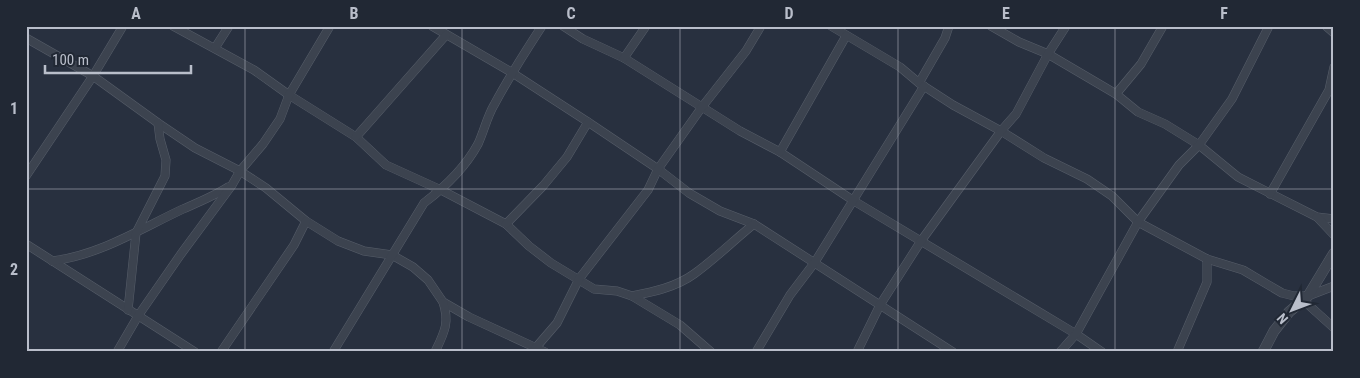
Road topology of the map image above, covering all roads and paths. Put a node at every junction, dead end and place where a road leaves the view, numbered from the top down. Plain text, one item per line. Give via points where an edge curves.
1 (123, 26) edge
2 (173, 26) edge
3 (229, 26) edge
4 (330, 26) edge
5 (432, 26) edge
6 (542, 26) edge
7 (564, 26) edge
8 (646, 26) edge
9 (761, 26) edge
10 (831, 26) edge
11 (949, 26) edge
12 (991, 26) edge
13 (1066, 26) edge
14 (1164, 26) edge
15 (1269, 26) edge
16 (1326, 26) edge
17 (1334, 34) edge
18 (446, 35) junction
19 (846, 36) junction
20 (26, 38) edge
21 (215, 48) junction
22 (1048, 54) junction
23 (624, 58) junction
24 (1334, 67) edge
25 (511, 72) junction
26 (93, 76) junction
27 (921, 84) junction
28 (1116, 94) junction
29 (289, 95) junction
30 (702, 107) junction
31 (588, 122) junction
32 (158, 124) junction
33 (1001, 131) junction
34 (356, 137) junction
35 (1199, 145) junction
36 (780, 152) junction
37 (658, 169) junction
38 (240, 171) junction
39 (26, 176) edge
40 (232, 185) junction
41 (441, 190) junction
42 (1270, 194) junction
43 (854, 201) junction
44 (1317, 217) junction
45 (1334, 219) edge
46 (306, 221) junction
47 (1138, 222) junction
48 (506, 224) junction
49 (754, 224) junction
50 (136, 233) junction
51 (1334, 235) edge
52 (920, 241) junction
53 (26, 244) edge
54 (1334, 253) edge
55 (392, 255) junction
56 (1207, 258) junction
57 (52, 261) junction
58 (815, 262) junction
59 (579, 279) junction
60 (1334, 286) edge
61 (632, 296) junction
62 (1305, 298) junction
63 (443, 302) junction
64 (880, 305) junction
65 (128, 310) junction
66 (138, 316) junction
67 (1334, 328) edge
68 (1076, 334) junction
69 (534, 349) edge
70 (117, 352) edge
71 (195, 352) edge
72 (221, 352) edge
73 (333, 352) edge
74 (435, 352) edge
75 (546, 352) edge
76 (711, 352) edge
77 (756, 352) edge
78 (857, 352) edge
79 (953, 352) edge
80 (1060, 352) edge
81 (1102, 352) edge
82 (1177, 352) edge
83 (1263, 352) edge

1 - 26 street
2 - 21 street
3 - 21 street
4 - 29 street
5 - 18 street
6 - 25 street
7 - 23 street
8 - 23 street
9 - 30 street via 746,51
10 - 19 street
11 - 27 street
12 - 22 street
13 - 22 street
14 - 28 street via 1141,64
15 - 35 street via 1232,99
16 - 17 street
18 - 25 street
18 - 34 street
19 - 27 street via 900,67
19 - 36 street
20 - 26 street
21 - 29 street
22 - 28 street
22 - 33 street via 1016,114
23 - 30 street
24 - 42 street via 1329,90
25 - 31 street
25 - 41 street via 478,144 459,172
26 - 32 street
26 - 39 street
27 - 33 street via 953,106
27 - 43 street
28 - 35 street via 1138,112
29 - 34 street
29 - 38 street via 280,118
30 - 36 street
30 - 37 street
31 - 37 street
31 - 48 street via 567,157
32 - 38 street
32 - 50 street via 166,160 165,176
33 - 47 street via 1112,196
33 - 52 street
34 - 41 street via 386,165
35 - 42 street via 1238,177
35 - 47 street via 1179,166
36 - 43 street
37 - 49 street via 689,193
37 - 59 street via 648,190
38 - 40 street
38 - 46 street
40 - 50 street via 212,198
40 - 66 street
41 - 48 street
41 - 55 street via 424,203
42 - 44 street
43 - 52 street
43 - 58 street
44 - 45 street
44 - 51 street
46 - 55 street via 338,241
46 - 72 street via 294,245
47 - 56 street
47 - 68 street
48 - 59 street via 529,246
49 - 58 street
49 - 61 street via 694,274 676,284
50 - 57 street via 94,251
50 - 65 street
52 - 64 street
52 - 68 street
53 - 57 street
54 - 62 street
55 - 63 street via 428,280
55 - 73 street
56 - 62 street via 1243,270 1282,293
56 - 82 street via 1207,282
57 - 65 street
58 - 64 street
58 - 77 street via 790,295
59 - 61 street via 594,289
59 - 69 street via 557,323
60 - 62 street
61 - 76 street via 680,325
62 - 67 street
62 - 83 street via 1274,330
63 - 69 street
63 - 74 street via 445,330
64 - 78 street
64 - 79 street
65 - 66 street
66 - 70 street
66 - 71 street
68 - 80 street
68 - 81 street
69 - 75 street

